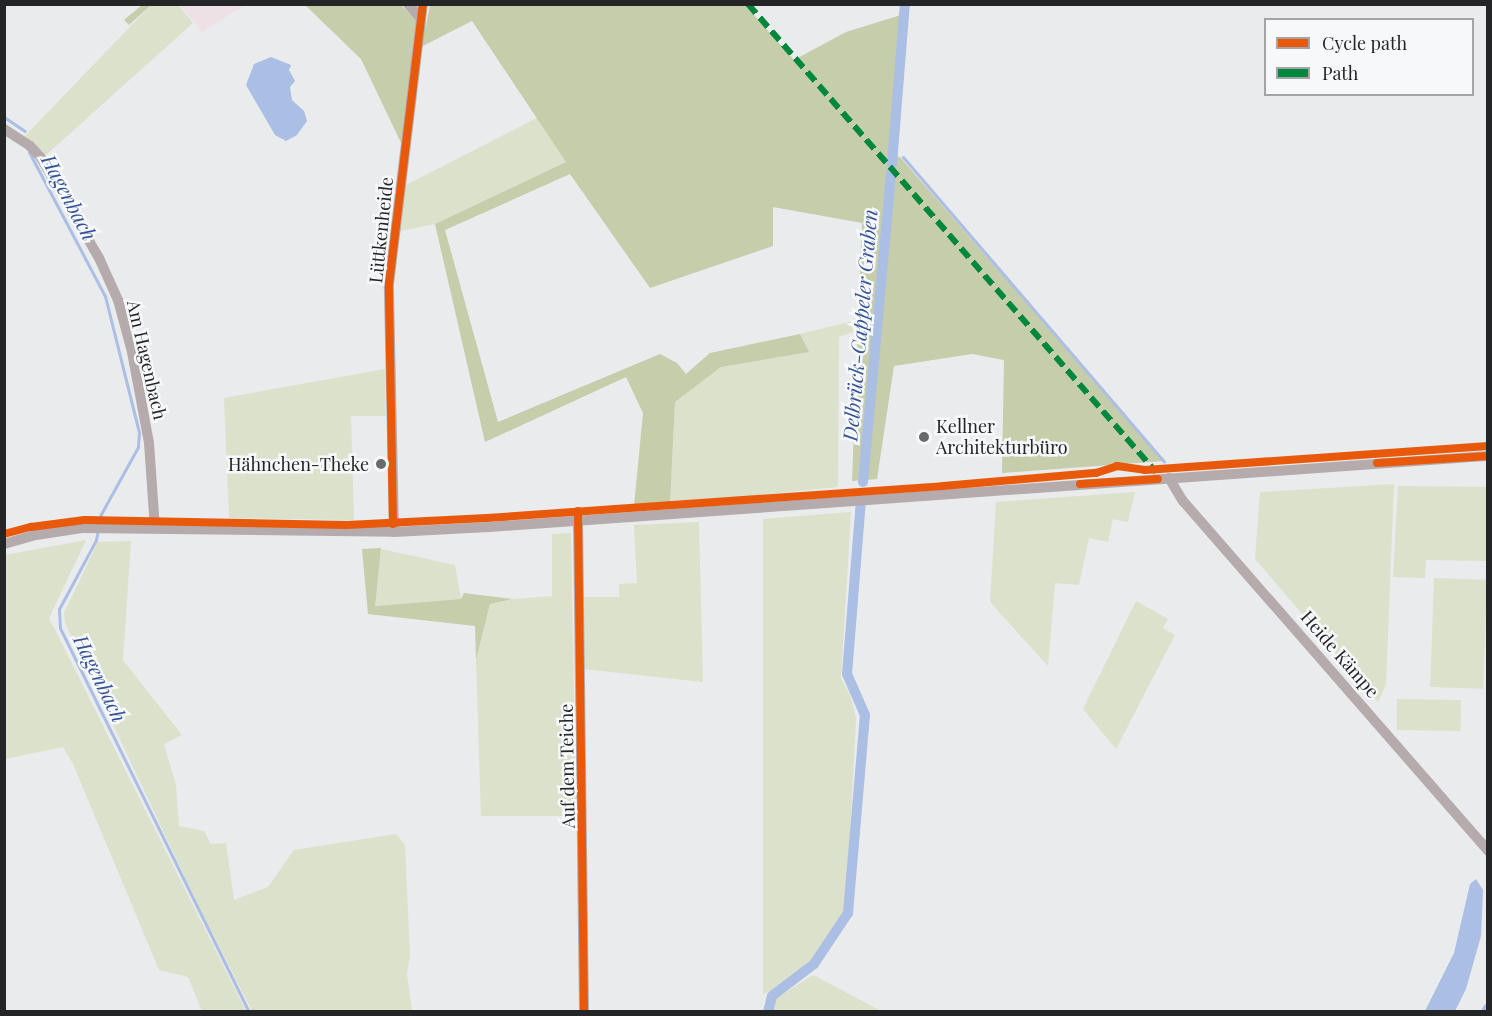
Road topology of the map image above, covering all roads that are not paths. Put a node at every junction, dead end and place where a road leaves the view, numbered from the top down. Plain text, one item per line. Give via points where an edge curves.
1 (408, 4) edge
2 (423, 4) edge
3 (421, 19) junction
4 (4, 129) edge
5 (1488, 456) edge
6 (1169, 478) junction
7 (578, 521) junction
8 (154, 528) junction
9 (394, 532) junction
10 (4, 544) edge
11 (1488, 851) edge
12 (584, 1011) edge

1 - 3 street
2 - 3 street, Lüttkenheide
3 - 9 street, Lüttkenheide via 389,284
4 - 8 street, Am Hagenbach via 41,158 91,243 118,300 149,443
5 - 6 street
6 - 7 street
6 - 11 street, Heide Kämpe via 1183,501
7 - 9 street
7 - 12 street, Auf dem Teiche
8 - 9 street
8 - 10 street via 83,528

